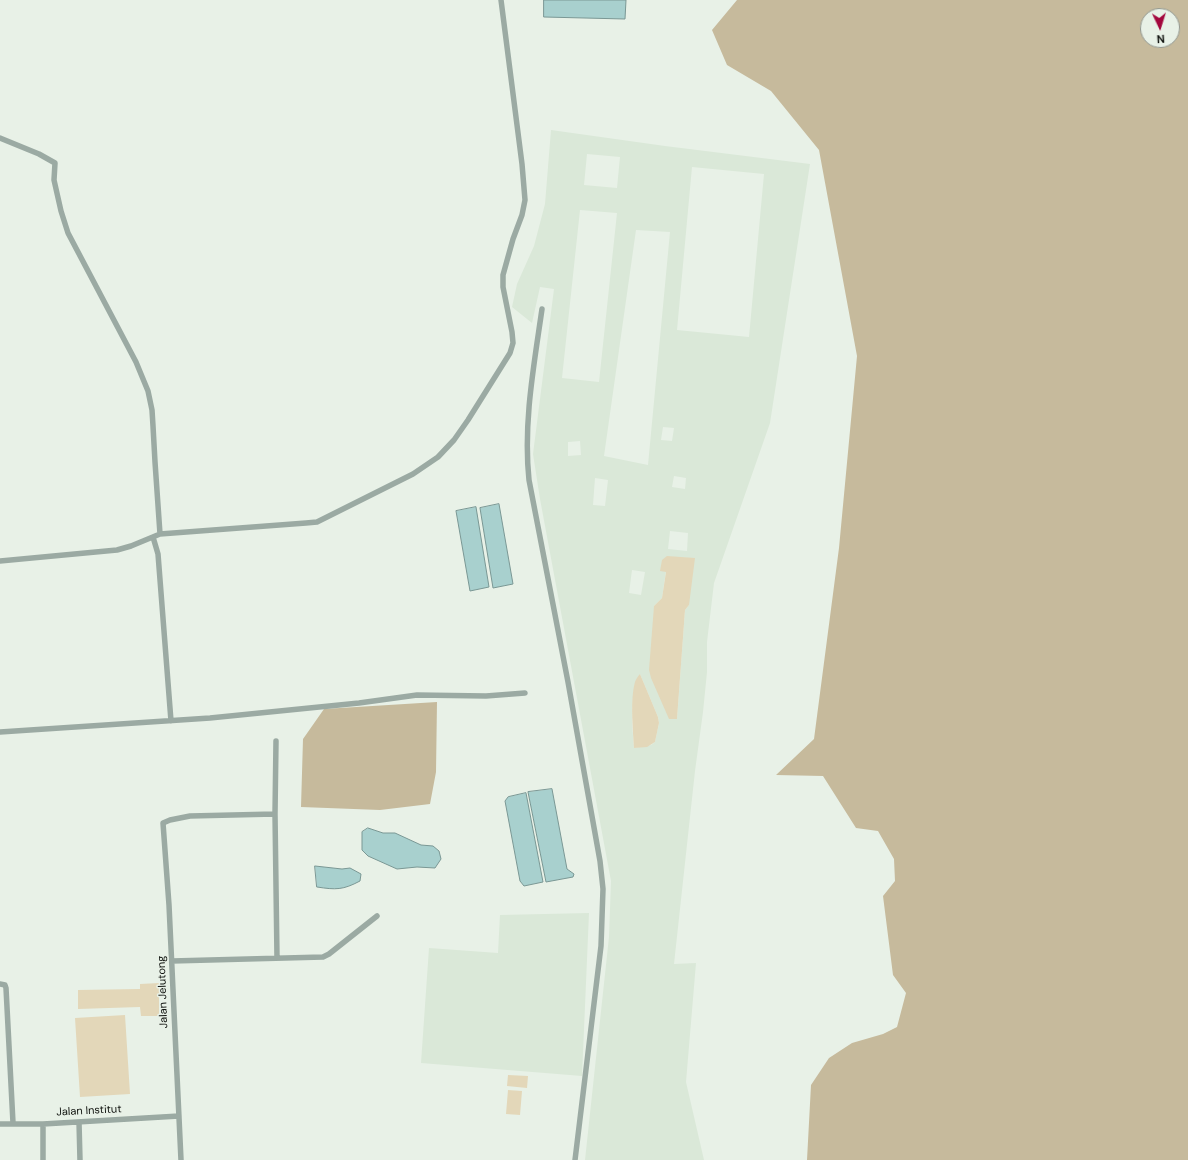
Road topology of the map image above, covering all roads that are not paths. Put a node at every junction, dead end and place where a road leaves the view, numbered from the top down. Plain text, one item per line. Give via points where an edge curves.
1 (501, 0) edge
2 (0, 138) edge
3 (542, 309) dead end
4 (160, 534) junction
5 (153, 537) junction
6 (0, 561) edge
7 (525, 693) dead end
8 (171, 721) junction
9 (0, 732) edge
10 (276, 741) dead end
11 (275, 814) junction
12 (377, 916) dead end
13 (277, 958) junction
14 (172, 961) junction
15 (0, 984) edge
16 (178, 1116) junction
17 (79, 1122) junction
18 (13, 1123) junction
19 (0, 1124) edge
20 (43, 1124) junction
21 (43, 1160) edge
22 (80, 1160) edge
23 (181, 1160) edge
24 (576, 1160) edge

1 - 4 street via 525,200 503,275 513,343 506,362 482,400 454,440 438,457 413,474 317,522
2 - 4 street via 55,163 54,180 68,233 130,350 148,391 154,426
3 - 24 street via 529,416 527,463 573,709 603,889 601,946
4 - 5 street
5 - 6 street via 117,550
5 - 8 street via 158,554
7 - 8 street via 486,696 417,695
8 - 9 street
10 - 11 street
11 - 13 street
11 - 14 street, Jalan Jelutong via 190,816 164,823
12 - 13 street via 329,954 317,958
13 - 14 street
14 - 16 street, Jalan Jelutong
15 - 18 street via 6,988
16 - 17 street, Jalan Institut
16 - 23 street, Jalan Jelutong
17 - 20 street, Jalan Institut
17 - 22 street
18 - 19 street, Jalan Institut
18 - 20 street, Jalan Institut
20 - 21 street

